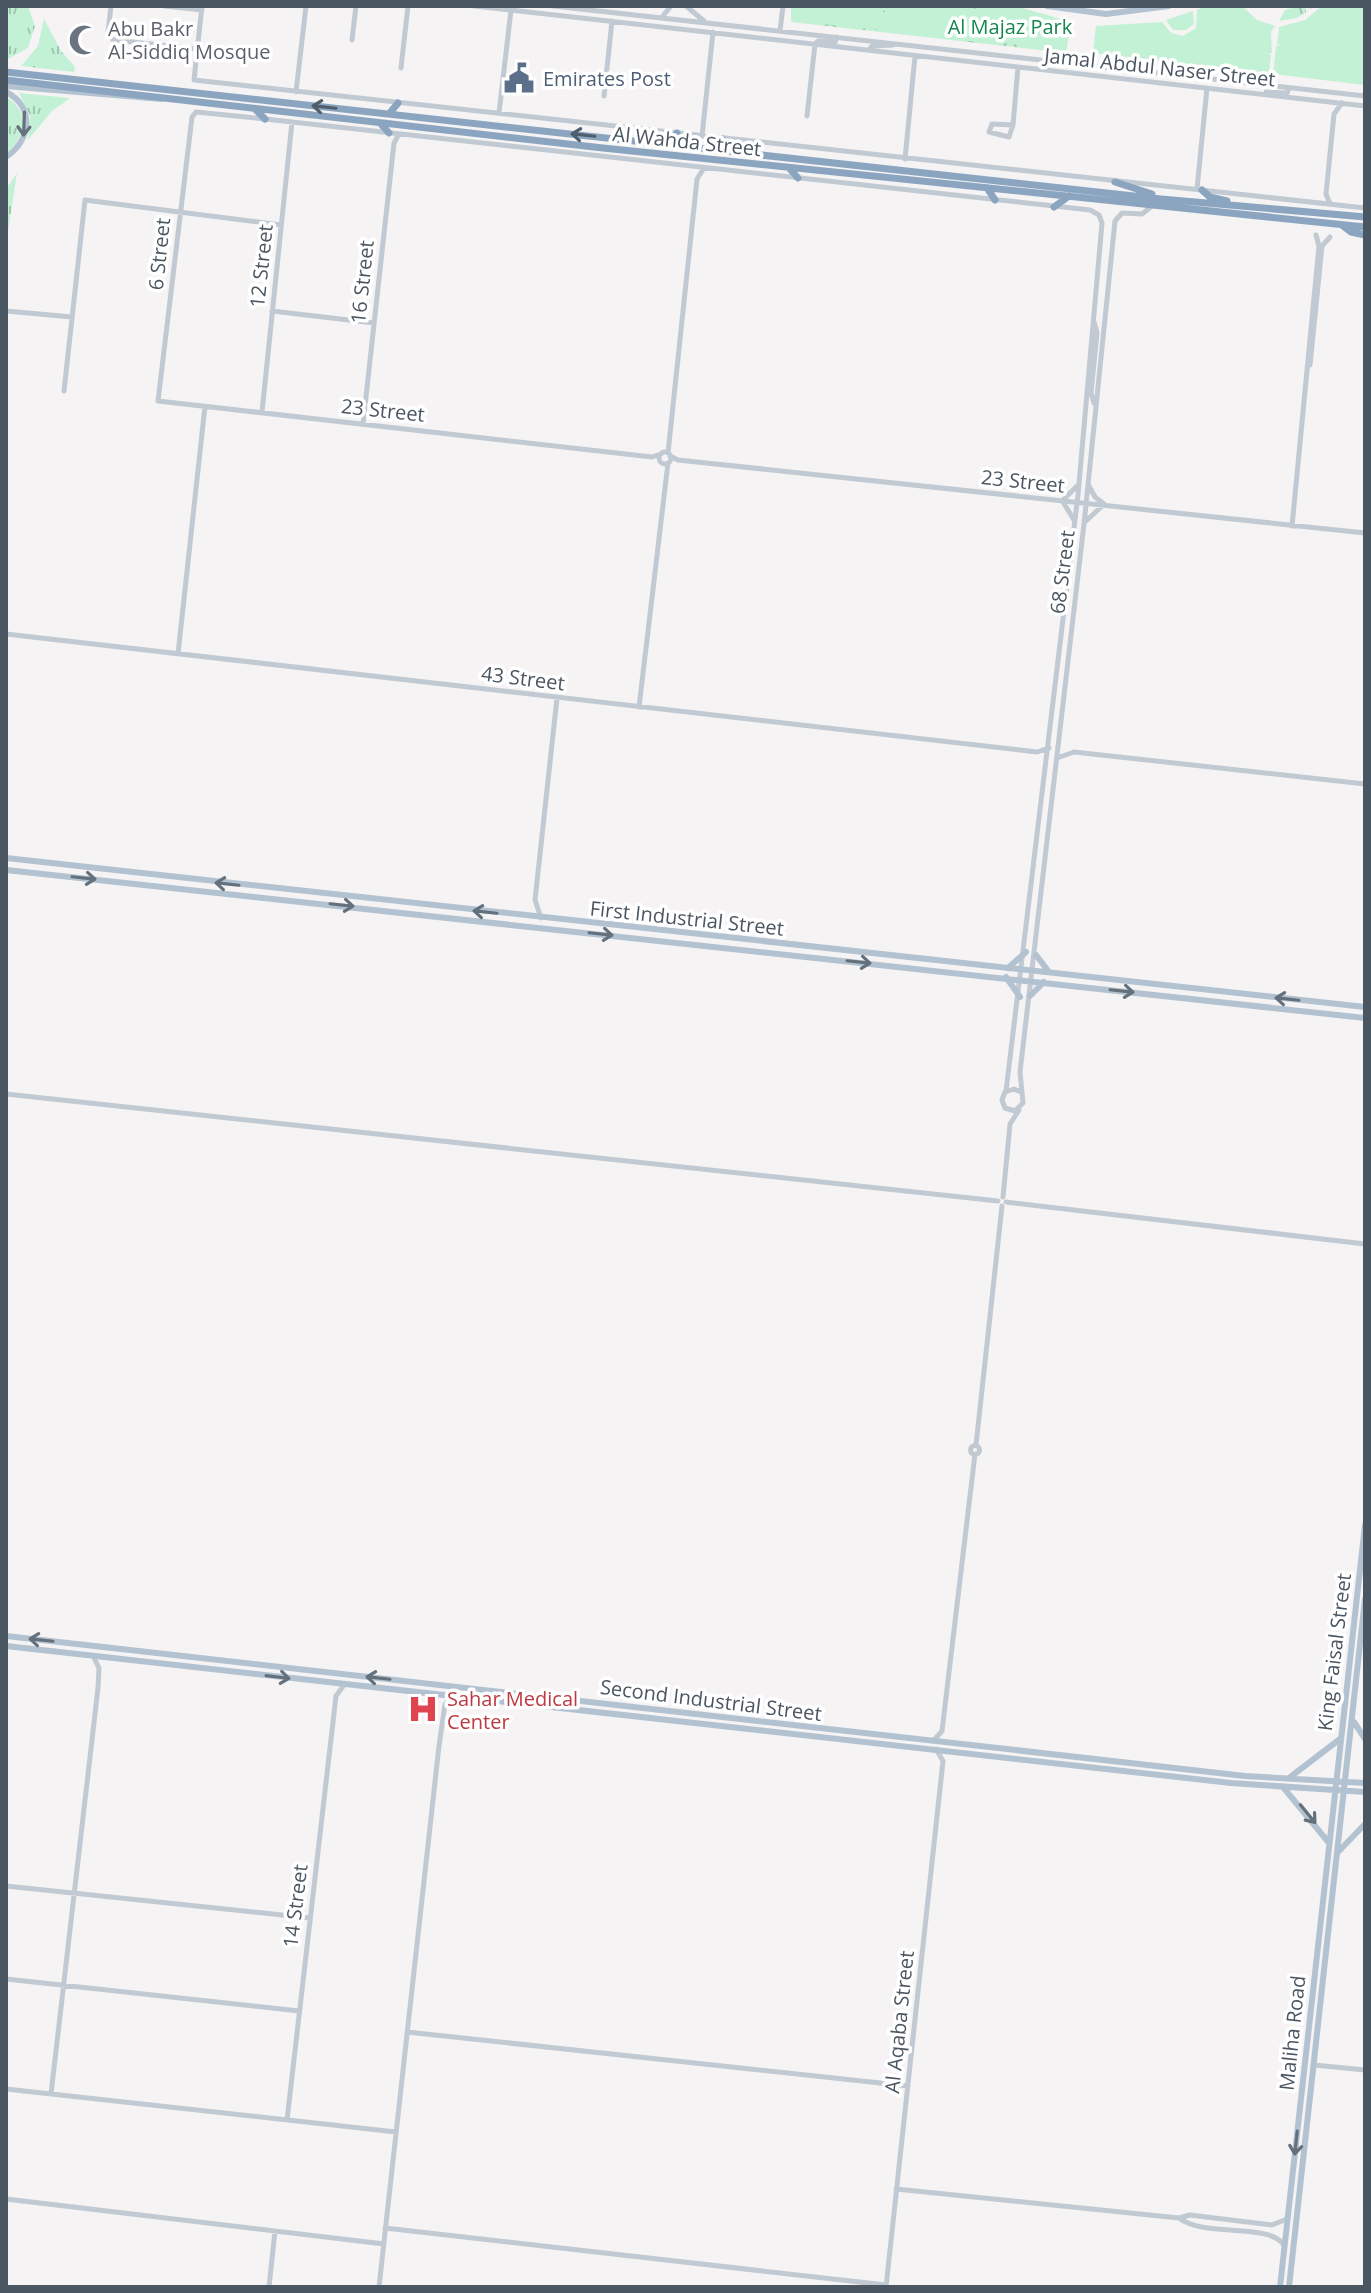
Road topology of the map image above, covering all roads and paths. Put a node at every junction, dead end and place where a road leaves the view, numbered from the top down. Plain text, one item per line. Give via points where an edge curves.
1 (111, 6) edge
2 (164, 6) edge
3 (306, 6) edge
4 (356, 6) edge
5 (408, 6) edge
6 (474, 6) edge
7 (553, 6) edge
8 (602, 6) edge
9 (671, 6) edge
10 (686, 6) edge
11 (783, 6) edge
12 (1047, 6) edge
13 (1169, 6) edge
14 (571, 7) edge
15 (202, 8) edge
16 (511, 10) junction
17 (609, 12) junction
18 (660, 18) junction
19 (612, 21) junction
20 (708, 23) junction
21 (780, 31) junction
22 (713, 32) junction
23 (837, 37) junction
24 (352, 40) dead end
25 (815, 44) junction
26 (893, 44) junction
27 (198, 49) junction
28 (869, 50) junction
29 (915, 56) junction
30 (1018, 67) junction
31 (401, 68) dead end
32 (6, 72) edge
33 (6, 86) edge
34 (1207, 88) junction
35 (1289, 88) junction
36 (296, 92) junction
37 (1261, 94) junction
38 (1338, 94) junction
39 (604, 96) dead end
40 (1365, 96) edge
41 (1316, 101) junction
42 (1325, 102) junction
43 (398, 103) junction
44 (1342, 103) junction
45 (1365, 106) edge
46 (255, 109) junction
47 (499, 113) junction
48 (389, 114) junction
49 (1334, 114) junction
50 (807, 116) dead end
51 (265, 119) junction
52 (292, 122) junction
53 (380, 123) junction
54 (1013, 125) junction
55 (389, 133) junction
56 (677, 133) junction
57 (399, 134) junction
58 (702, 136) junction
59 (722, 139) junction
60 (394, 143) junction
61 (663, 144) junction
62 (603, 148) junction
63 (738, 153) junction
64 (590, 156) junction
65 (6, 157) edge
66 (684, 157) junction
67 (905, 159) junction
68 (691, 166) junction
69 (704, 167) junction
70 (789, 168) junction
71 (798, 178) junction
72 (697, 179) junction
73 (1115, 182) junction
74 (987, 188) junction
75 (1199, 190) junction
76 (1326, 194) junction
77 (1069, 196) junction
78 (1161, 199) junction
79 (995, 200) junction
80 (1318, 203) junction
81 (1153, 205) junction
82 (1237, 205) junction
83 (1331, 205) junction
84 (1054, 207) junction
85 (1365, 208) edge
86 (180, 210) junction
87 (1365, 217) edge
88 (1342, 224) junction
89 (281, 225) junction
90 (1365, 227) edge
91 (1316, 235) dead end
92 (1365, 235) edge
93 (1330, 237) dead end
94 (1099, 259) junction
95 (1110, 263) junction
96 (6, 311) edge
97 (272, 311) junction
98 (72, 317) junction
99 (1094, 321) junction
100 (374, 323) junction
101 (1308, 369) junction
102 (64, 391) dead end
103 (158, 401) joint
104 (1095, 404) junction
105 (205, 406) junction
106 (262, 412) junction
107 (363, 424) junction
108 (665, 457) junction
109 (1080, 482) junction
110 (1088, 483) junction
111 (1062, 501) junction
112 (1077, 503) junction
113 (1086, 503) junction
114 (1106, 506) junction
115 (1293, 514) junction
116 (1075, 523) junction
117 (1084, 524) junction
118 (1288, 526) junction
119 (1300, 527) junction
120 (1365, 533) edge
121 (6, 634) edge
122 (178, 654) junction
123 (557, 698) junction
124 (639, 707) junction
125 (1059, 740) junction
126 (1049, 747) junction
127 (1037, 752) junction
128 (1074, 752) junction
129 (1057, 759) junction
130 (1048, 761) junction
131 (1365, 784) edge
132 (6, 858) edge
133 (6, 870) edge
134 (535, 900) junction
135 (524, 916) junction
136 (541, 918) junction
137 (1026, 952) junction
138 (1036, 955) junction
139 (1008, 968) junction
140 (1023, 970) junction
141 (1034, 971) junction
142 (1052, 973) junction
143 (1006, 977) junction
144 (1022, 979) junction
145 (1033, 980) junction
146 (1044, 982) junction
147 (1030, 996) junction
148 (1020, 997) junction
149 (1365, 1007) edge
150 (1365, 1018) edge
151 (1006, 1091) junction
152 (1021, 1092) junction
153 (6, 1094) edge
154 (1005, 1108) junction
155 (1019, 1110) junction
156 (1010, 1124) junction
157 (1002, 1202) junction
158 (1365, 1244) edge
159 (1365, 1525) edge
160 (1365, 1599) edge
161 (6, 1636) edge
162 (6, 1646) edge
163 (93, 1655) junction
164 (110, 1656) junction
165 (99, 1668) junction
166 (326, 1683) junction
167 (344, 1685) junction
168 (438, 1694) junction
169 (455, 1695) junction
170 (336, 1696) junction
171 (444, 1708) junction
172 (1353, 1719) junction
173 (942, 1731) junction
174 (1340, 1739) junction
175 (1365, 1739) edge
176 (933, 1741) junction
177 (949, 1743) junction
178 (936, 1749) junction
179 (954, 1751) junction
180 (943, 1761) junction
181 (1287, 1779) junction
182 (1335, 1782) junction
183 (1345, 1783) junction
184 (1365, 1783) edge
185 (1283, 1787) junction
186 (1334, 1791) junction
187 (1345, 1791) junction
188 (1365, 1792) edge
189 (1365, 1824) edge
190 (1329, 1843) junction
191 (1336, 1855) junction
192 (6, 1886) edge
193 (74, 1894) junction
194 (310, 1918) junction
195 (6, 1979) edge
196 (64, 1986) junction
197 (299, 2011) junction
198 (407, 2032) junction
199 (1314, 2065) junction
200 (1365, 2070) edge
201 (908, 2086) junction
202 (6, 2089) edge
203 (51, 2094) junction
204 (287, 2120) junction
205 (396, 2132) junction
206 (896, 2189) junction
207 (6, 2199) edge
208 (1179, 2218) junction
209 (1287, 2219) junction
210 (385, 2228) junction
211 (275, 2231) junction
212 (384, 2244) junction
213 (1284, 2245) junction
214 (886, 2286) edge
215 (269, 2287) edge
216 (379, 2287) edge
217 (1280, 2287) edge
218 (1289, 2287) edge

1 - 27 street via 108,32 113,40
2 - 15 street
3 - 36 street
4 - 24 street
5 - 31 street
6 - 16 street, Jamal Abdul Naser Street
7 - 14 street, Jamal Abdul Naser Street
8 - 17 street
9 - 18 street
10 - 20 street
11 - 21 street
12 - 13 main road via 1106,14
14 - 17 street, Jamal Abdul Naser Street
15 - 27 street
16 - 19 street, Jamal Abdul Naser Street
16 - 47 street
17 - 18 street, Jamal Abdul Naser Street
18 - 20 street, Jamal Abdul Naser Street
19 - 22 street, Jamal Abdul Naser Street
19 - 39 street
20 - 21 street, Jamal Abdul Naser Street
21 - 23 street, Jamal Abdul Naser Street
22 - 25 street, Jamal Abdul Naser Street
22 - 58 street
23 - 25 street via 835,42
23 - 26 street, Jamal Abdul Naser Street
25 - 28 street, Jamal Abdul Naser Street
25 - 50 street
26 - 28 street
26 - 35 street, Jamal Abdul Naser Street
27 - 36 street via 194,80
28 - 29 street, Jamal Abdul Naser Street
29 - 30 street, Jamal Abdul Naser Street
29 - 67 street
30 - 34 street, Jamal Abdul Naser Street
30 - 54 street
48 -> 32 highway, Al Wahda Street
33 - 46 highway, Al Wahda Street
33 -> 65 main road via 22,105 27,123 21,143
34 - 37 street, Jamal Abdul Naser Street
34 - 75 street
35 - 37 street via 1287,93
35 - 38 street, Jamal Abdul Naser Street
36 - 43 street
37 - 41 street, Jamal Abdul Naser Street
38 - 40 street, Jamal Abdul Naser Street
38 - 41 street via 1316,95
41 - 42 street, Jamal Abdul Naser Street
42 - 44 street, Jamal Abdul Naser Street
42 - 49 street
43 - 47 street
43 - 48 highway
44 - 45 street, Jamal Abdul Naser Street
44 - 49 street
46 - 51 highway
46 - 53 highway, Al Wahda Street
47 - 56 street
61 -> 48 highway, Al Wahda Street
49 - 76 street
51 - 52 street
51 - 86 street, 6 Street via 196,112 190,120
52 - 55 street
52 - 89 street, 12 Street
53 - 55 highway
53 - 62 highway, Al Wahda Street
54 - 54 street via 995,123 989,132 1009,137
55 - 57 street
55 - 60 street
56 - 58 street
56 - 61 highway
57 - 60 street, 16 Street
57 - 64 street
58 - 59 street
59 - 63 highway
59 - 67 street
60 - 100 street, 16 Street
61 - 63 highway, Al Wahda Street
62 - 64 highway
62 - 66 highway, Al Wahda Street
63 - 78 highway, Al Wahda Street
64 - 68 street
66 - 68 highway
66 - 70 highway, Al Wahda Street
67 - 73 street
68 - 69 street
68 - 72 street
69 - 71 street
69 - 72 street
70 - 71 highway
70 - 74 highway, Al Wahda Street
71 - 79 street
72 - 108 street
73 - 75 street
73 - 78 highway
74 - 77 highway, Al Wahda Street
74 - 79 highway
75 - 80 street
75 - 82 highway
76 - 80 street
76 - 83 street
77 - 81 highway, Al Wahda Street
77 - 84 highway
78 - 82 highway, Al Wahda Street
79 - 84 street
80 - 83 street
81 - 88 highway, Al Wahda Street
81 - 95 street, 68 Street via 1142,214 1117,216
82 - 87 highway, Al Wahda Street
83 - 85 street
84 - 94 street, 68 Street via 1098,214
86 - 89 street
86 - 98 street via 85,200
86 - 103 street, 6 Street
88 - 90 highway, Al Wahda Street
88 - 92 highway
89 - 97 street, 12 Street
91 - 101 street
93 - 101 street via 1322,246
94 - 95 street via 1105,250
94 - 99 street, 68 Street
95 - 104 street, 68 Street
96 - 98 street
97 - 100 street
97 - 106 street, 12 Street
98 - 102 street
99 - 104 street
99 - 109 street, 68 Street
100 - 107 street, 16 Street
101 - 115 street
103 - 105 street, 23 Street
104 - 110 street, 68 Street
105 - 106 street, 23 Street
105 - 122 street
106 - 107 street, 23 Street
107 - 108 street, 23 Street
108 - 111 street, 23 Street
108 - 124 street
109 - 111 street
109 - 112 street, 68 Street
110 - 113 street, 68 Street
110 - 114 street
111 - 112 street, 23 Street
111 - 116 street
112 - 113 street, 23 Street
112 - 116 street, 68 Street
113 - 114 street, 23 Street
113 - 117 street, 68 Street
114 - 117 street via 1091,513
114 - 118 street, 23 Street
115 - 118 street
115 - 119 street
116 - 126 street, 68 Street
117 - 125 street, 68 Street
118 - 119 street, 23 Street
119 - 120 street, 23 Street
121 - 122 street, 43 Street
122 - 123 street, 43 Street
123 - 124 street, 43 Street
123 - 134 street
124 - 127 street, 43 Street
125 - 128 street
125 - 129 street, 68 Street
126 - 127 street, 43 Street
126 - 130 street, 68 Street
127 - 130 street
128 - 129 street
128 - 131 street
129 - 138 street, 68 Street
130 - 137 street, 68 Street
135 -> 132 main road, First Industrial Street
133 -> 143 main road, First Industrial Street
134 - 135 street
134 - 136 street
135 - 136 main road, First Industrial Street
136 - 139 main road, First Industrial Street
137 - 139 main road
137 - 140 street, 68 Street
138 - 141 street, 68 Street
138 - 142 main road
139 - 140 main road, First Industrial Street
140 - 141 main road, First Industrial Street
140 - 144 street, 68 Street
141 - 142 main road, First Industrial Street
141 - 145 street, 68 Street
149 -> 142 main road, First Industrial Street
143 - 144 main road, First Industrial Street
143 - 148 main road
144 - 145 main road, First Industrial Street
144 - 148 street, 68 Street
145 - 146 main road, First Industrial Street
145 - 147 street, 68 Street
146 - 147 main road
146 -> 150 main road, First Industrial Street
147 - 152 street, 68 Street
148 - 151 street, 68 Street
151 - 152 street
151 - 154 street
152 - 155 street
153 - 157 street
154 - 155 street
154 - 156 street
155 - 156 street
156 - 157 street
157 - 158 street
157 - 173 street via 976,1445 980,1450 975,1454
159 - 174 main road, King Faisal Street
160 - 172 main road, King Faisal Street
176 -> 161 main road, Second Industrial Street
162 - 163 main road, Second Industrial Street
163 - 164 main road, Second Industrial Street
163 - 165 street
164 - 165 street
164 -> 166 main road, Second Industrial Street
165 - 193 street
166 - 167 main road, Second Industrial Street
166 - 170 street
167 - 168 main road, Second Industrial Street
167 - 170 street, 14 Street
168 - 169 main road, Second Industrial Street
168 - 171 street
169 - 171 street
169 - 178 main road, Second Industrial Street
170 - 194 street, 14 Street
171 - 198 street
172 - 175 main road
172 - 183 main road, King Faisal Street
173 - 176 street
173 - 177 street
174 - 181 main road
174 - 182 main road, King Faisal Street
176 - 177 main road, Second Industrial Street
177 - 181 main road, Second Industrial Street
178 - 179 main road, Second Industrial Street
178 - 180 street
179 - 180 street
179 - 185 main road, Second Industrial Street
180 - 201 street, Al Aqaba Street
181 - 182 main road, Second Industrial Street
182 - 183 main road, Second Industrial Street
182 - 186 main road, Maliha Road
183 - 184 main road, Second Industrial Street
183 - 187 main road, Maliha Road
185 - 186 main road, Second Industrial Street
185 -> 190 main road
186 - 187 main road, Second Industrial Street
186 - 190 main road, Maliha Road
187 - 188 main road, Second Industrial Street
187 - 191 main road, Maliha Road
189 - 191 main road
190 -> 209 main road, Maliha Road
191 - 199 main road, Maliha Road
192 - 193 street
193 - 194 street
193 - 196 street
194 - 197 street, 14 Street
195 - 196 street
196 - 197 street
196 - 203 street
197 - 204 street, 14 Street
198 - 201 street
198 - 205 street
199 - 200 street
199 - 218 main road, Maliha Road
201 - 206 street, Al Aqaba Street
202 - 203 street
203 - 204 street
204 - 205 street
205 - 210 street
206 - 208 street
206 - 214 street, Al Aqaba Street
207 - 211 street
208 - 209 street via 1194,2215 1272,2225
208 - 213 street via 1212,2229 1274,2235
209 - 213 main road, Maliha Road
210 - 212 street
210 - 214 street
211 - 212 street
211 - 215 street
212 - 216 street
213 - 217 main road, Maliha Road

